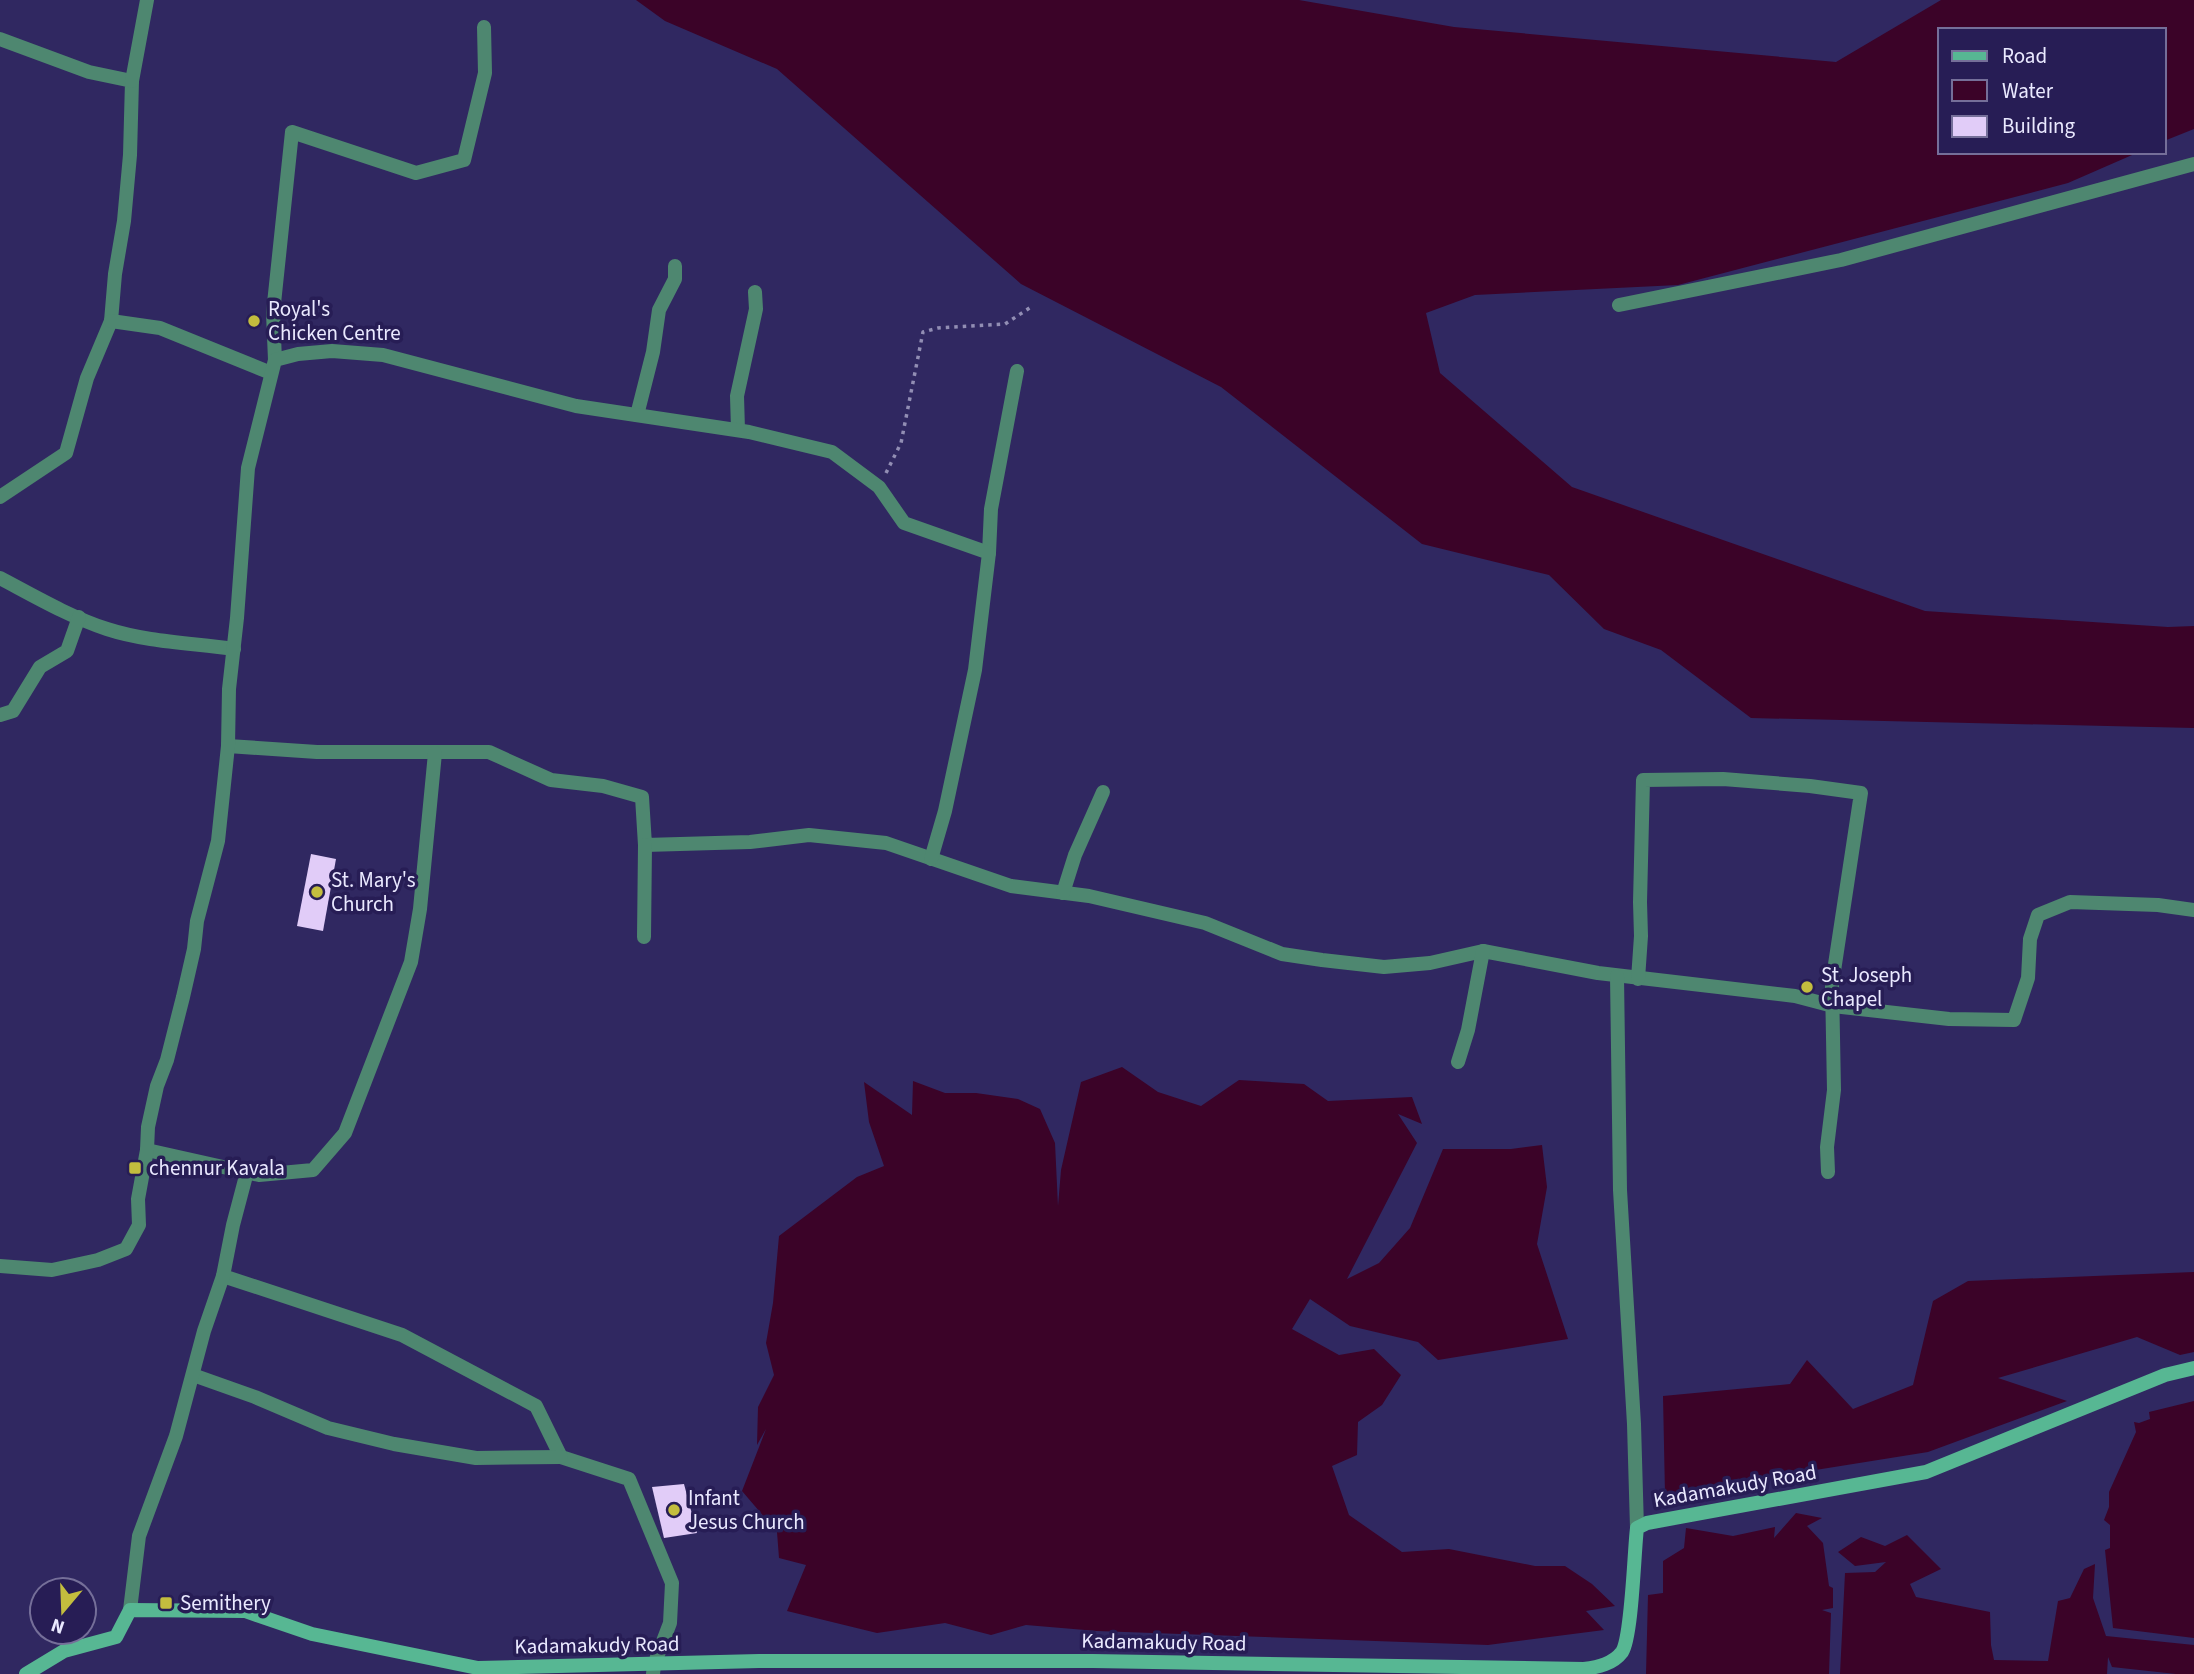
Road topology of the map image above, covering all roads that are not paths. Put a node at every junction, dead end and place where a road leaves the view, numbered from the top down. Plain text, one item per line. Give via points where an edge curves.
1 (147, 0) edge
2 (484, 27) dead end
3 (0, 39) edge
4 (132, 81) junction
5 (2194, 164) edge
6 (675, 266) dead end
7 (755, 292) dead end
8 (1619, 305) dead end
9 (111, 321) junction
10 (273, 367) junction
11 (1017, 371) dead end
12 (637, 415) junction
13 (738, 430) junction
14 (0, 497) edge
15 (989, 553) junction
16 (0, 578) edge
17 (79, 617) junction
18 (234, 649) junction
19 (0, 715) edge
20 (228, 746) junction
21 (435, 753) junction
22 (1103, 792) dead end
23 (645, 845) junction
24 (931, 859) junction
25 (1063, 893) junction
26 (2194, 910) edge
27 (644, 937) dead end
28 (1482, 951) junction
29 (1617, 976) junction
30 (1638, 979) junction
31 (1833, 1006) junction
32 (1458, 1062) dead end
33 (147, 1150) junction
34 (247, 1172) junction
35 (1828, 1172) dead end
36 (0, 1266) edge
37 (223, 1276) junction
38 (2194, 1368) edge
39 (193, 1375) junction
40 (561, 1457) junction
41 (1637, 1528) junction
42 (130, 1610) junction
43 (653, 1670) edge
44 (26, 1674) edge

1 - 4 street
2 - 10 street via 485,73 464,160 416,173 292,132 273,313
3 - 4 street via 89,72
4 - 9 street via 130,155
5 - 8 street via 1841,260
6 - 12 street via 675,279 659,310
7 - 13 street via 756,309 737,396
9 - 10 street via 160,328
9 - 14 street via 87,378 66,453
10 - 12 street via 298,354 383,355 576,406
10 - 18 street via 248,468
11 - 15 street via 990,509
12 - 13 street
13 - 15 street via 832,452 879,487 904,523
15 - 24 street via 975,670
16 - 17 street
17 - 18 street via 107,629
17 - 19 street via 67,651 40,667 13,711
18 - 20 street
20 - 21 street
20 - 33 street via 218,841 186,985 157,1086
21 - 23 street via 489,752 551,780 603,786 642,797
21 - 34 street via 411,962 345,1133 313,1170
22 - 25 street
23 - 24 street via 809,835 886,843
23 - 27 street
24 - 25 street via 1011,886
25 - 28 street via 1205,923 1282,954 1322,960 1384,967
26 - 31 street via 2070,902 2038,915 2030,939 2028,978 2014,1020 1949,1019
28 - 29 street
28 - 32 street
29 - 30 street
29 - 41 street via 1619,1190
30 - 31 street via 1795,996
30 - 31 street via 1643,780 1723,779 1861,793 1832,984
31 - 35 street via 1834,1090
33 - 34 street
33 - 36 street via 138,1199 139,1225 126,1248 52,1270
34 - 37 street
37 - 39 street
37 - 40 street via 402,1335 524,1399 536,1406
38 - 41 street, Kadamakudy Road via 2165,1375 1926,1472
39 - 40 street via 328,1428 394,1444 476,1458
39 - 42 street via 139,1536
40 - 43 street via 629,1479 672,1583 670,1623
41 - 43 street, Kadamakudy Road via 1623,1651 1605,1666 760,1661
42 - 43 street, Kadamakudy Road via 245,1611 312,1634 478,1668
42 - 44 street via 116,1637 64,1651

